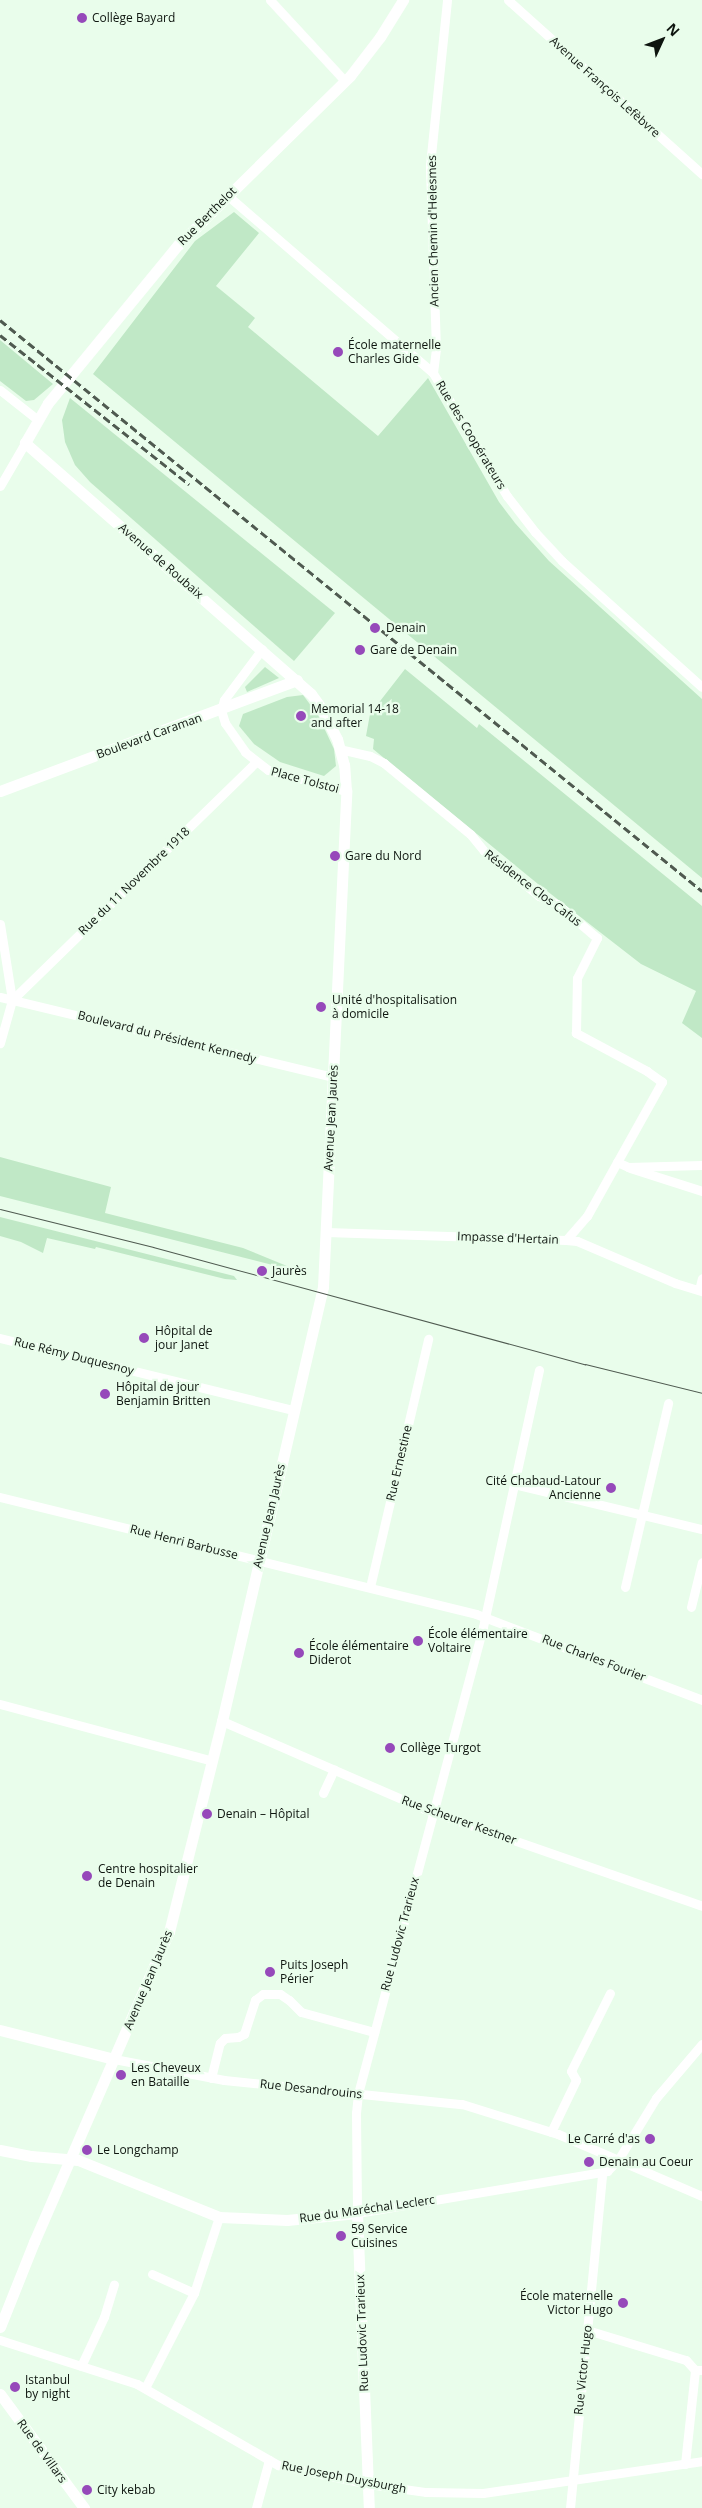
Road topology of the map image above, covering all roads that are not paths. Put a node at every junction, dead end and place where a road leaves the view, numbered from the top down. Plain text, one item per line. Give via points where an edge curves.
1 (270, 0) edge
2 (403, 0) edge
3 (447, 0) edge
4 (508, 0) edge
5 (345, 81) junction
6 (702, 174) edge
7 (227, 195) junction
8 (433, 373) junction
9 (0, 390) edge
10 (38, 420) junction
11 (25, 443) junction
12 (0, 486) edge
13 (262, 649) junction
14 (297, 680) junction
15 (702, 687) edge
16 (221, 710) junction
17 (340, 749) junction
18 (256, 762) junction
19 (0, 791) edge
20 (346, 791) junction
21 (0, 924) edge
22 (0, 996) edge
23 (12, 1000) junction
24 (0, 1043) edge
25 (334, 1077) junction
26 (662, 1082) joint
27 (617, 1162) junction
28 (702, 1165) edge
29 (628, 1167) junction
30 (702, 1192) edge
31 (326, 1232) junction
32 (566, 1240) junction
33 (702, 1278) edge
34 (700, 1291) edge
35 (0, 1338) edge
36 (428, 1339) dead end
37 (539, 1370) dead end
38 (668, 1403) dead end
39 (294, 1410) junction
40 (514, 1484) junction
41 (0, 1497) edge
42 (642, 1514) junction
43 (702, 1529) edge
44 (258, 1560) junction
45 (702, 1562) edge
46 (370, 1587) junction
47 (625, 1587) dead end
48 (691, 1607) dead end
49 (485, 1616) junction
50 (702, 1700) edge
51 (0, 1704) edge
52 (222, 1721) junction
53 (212, 1761) junction
54 (334, 1769) junction
55 (323, 1793) dead end
56 (433, 1813) junction
57 (702, 1906) edge
58 (610, 1993) dead end
59 (0, 2030) edge
60 (374, 2032) junction
61 (702, 2044) edge
62 (114, 2059) junction
63 (210, 2078) junction
64 (358, 2094) junction
65 (551, 2132) junction
66 (0, 2150) edge
67 (71, 2158) junction
68 (618, 2160) junction
69 (602, 2173) junction
70 (702, 2196) edge
71 (357, 2213) junction
72 (219, 2217) junction
73 (152, 2274) dead end
74 (114, 2285) dead end
75 (194, 2293) junction
76 (0, 2327) edge
77 (587, 2330) junction
78 (0, 2340) edge
79 (81, 2366) junction
80 (698, 2370) edge
81 (145, 2388) junction
82 (0, 2394) edge
83 (269, 2460) junction
84 (702, 2462) edge
85 (685, 2464) junction
86 (702, 2468) edge
87 (572, 2481) junction
88 (368, 2484) junction
89 (84, 2508) edge
90 (256, 2508) edge
91 (369, 2508) edge
92 (570, 2508) edge

1 - 5 street
2 - 5 street, Rue Berthelot via 380,38
3 - 8 street, Ancien Chemin d'Helesmes via 430,165 436,352
4 - 6 street, Avenue François Lefèbvre
5 - 7 street, Rue Berthelot
7 - 8 street, Rue des Coopérateurs
7 - 10 street, Rue Berthelot via 185,236 55,394
8 - 15 street, Rue des Coopérateurs via 530,527 562,561
9 - 10 street
10 - 11 street, Rue Berthelot
11 - 12 street
11 - 13 street, Avenue de Roubaix
13 - 14 street, Avenue de Roubaix
13 - 16 street via 230,690
14 - 16 street, Boulevard Caraman
14 - 17 street, Avenue Jean Jaurès via 322,709
16 - 18 street, Place Tolstoi via 224,723
16 - 19 street, Boulevard Caraman
17 - 20 street, Avenue Jean Jaurès
17 - 26 street, Résidence Clos Cafus via 384,763 470,834 479,848 539,896 557,904 597,938 577,978 576,1033
18 - 20 street, Place Tolstoi via 274,773
18 - 23 street, Rue du 11 Novembre 1918
20 - 25 street, Avenue Jean Jaurès
21 - 23 street
22 - 23 street, Boulevard du Président Kennedy
23 - 24 street
23 - 25 street, Boulevard du Président Kennedy
25 - 31 street, Avenue Jean Jaurès
26 - 27 street, Impasse d'Hertain
27 - 29 street
27 - 32 street, Impasse d'Hertain via 583,1222
28 - 29 street
29 - 30 street
31 - 32 street, Impasse d'Hertain
31 - 39 street, Avenue Jean Jaurès via 323,1287
32 - 34 street via 576,1241
33 - 34 street
35 - 39 street, Rue Rémy Duquesnoy
36 - 46 street, Rue Ernestine
37 - 40 street, Rue Ludovic Trarieux
38 - 42 street
39 - 44 street, Avenue Jean Jaurès
40 - 42 street
40 - 49 street, Rue Ludovic Trarieux
41 - 44 street, Rue Henri Barbusse
42 - 43 street
42 - 47 street
44 - 46 street, Rue Henri Barbusse
44 - 52 street, Avenue Jean Jaurès
45 - 48 street
46 - 49 street, Rue Henri Barbusse
49 - 50 street, Rue Charles Fourier
49 - 56 street, Rue Ludovic Trarieux
51 - 53 street
52 - 53 street, Avenue Jean Jaurès
52 - 54 street, Rue Scheurer Kestner
53 - 62 street, Avenue Jean Jaurès via 169,1932
54 - 55 street
54 - 56 street, Rue Scheurer Kestner
56 - 57 street, Rue Scheurer Kestner
56 - 60 street, Rue Ludovic Trarieux
58 - 65 street via 571,2071 576,2080
59 - 62 street, Rue Desandrouins
60 - 63 street via 301,2012 280,1994 263,1994 254,2003 246,2032 238,2037 225,2038 220,2043
60 - 64 street, Rue Ludovic Trarieux
61 - 68 street via 651,2104
62 - 63 street, Rue Desandrouins
62 - 67 street, Avenue Jean Jaurès
63 - 64 street, Rue Desandrouins
64 - 65 street, Rue Desandrouins via 462,2104
64 - 71 street, Rue Ludovic Trarieux
65 - 68 street, Rue Desandrouins
66 - 67 street, Rue du Maréchal Leclerc
67 - 72 street, Rue du Maréchal Leclerc
67 - 76 street, Avenue Jean Jaurès
68 - 69 street, Rue du Maréchal Leclerc
68 - 70 street
69 - 71 street, Rue du Maréchal Leclerc
69 - 77 street, Rue Victor Hugo
71 - 72 street, Rue du Maréchal Leclerc via 287,2220
71 - 88 street, Rue Ludovic Trarieux
72 - 75 street
73 - 75 street
74 - 79 street via 104,2317
75 - 81 street
77 - 80 street via 686,2360
77 - 87 street, Rue Victor Hugo
78 - 79 street, Rue Joseph Duysburgh
79 - 81 street, Rue Joseph Duysburgh
80 - 85 street
81 - 83 street, Rue Joseph Duysburgh
82 - 89 street, Rue de Villars
83 - 88 street, Rue Joseph Duysburgh via 284,2467
83 - 90 street
84 - 85 street, Rue Joseph Duysburgh
85 - 86 street, Rue Joseph Duysburgh
85 - 87 street, Rue Joseph Duysburgh
87 - 88 street, Rue Joseph Duysburgh via 483,2493 426,2492
87 - 92 street, Rue Victor Hugo
88 - 91 street, Rue Ludovic Trarieux

